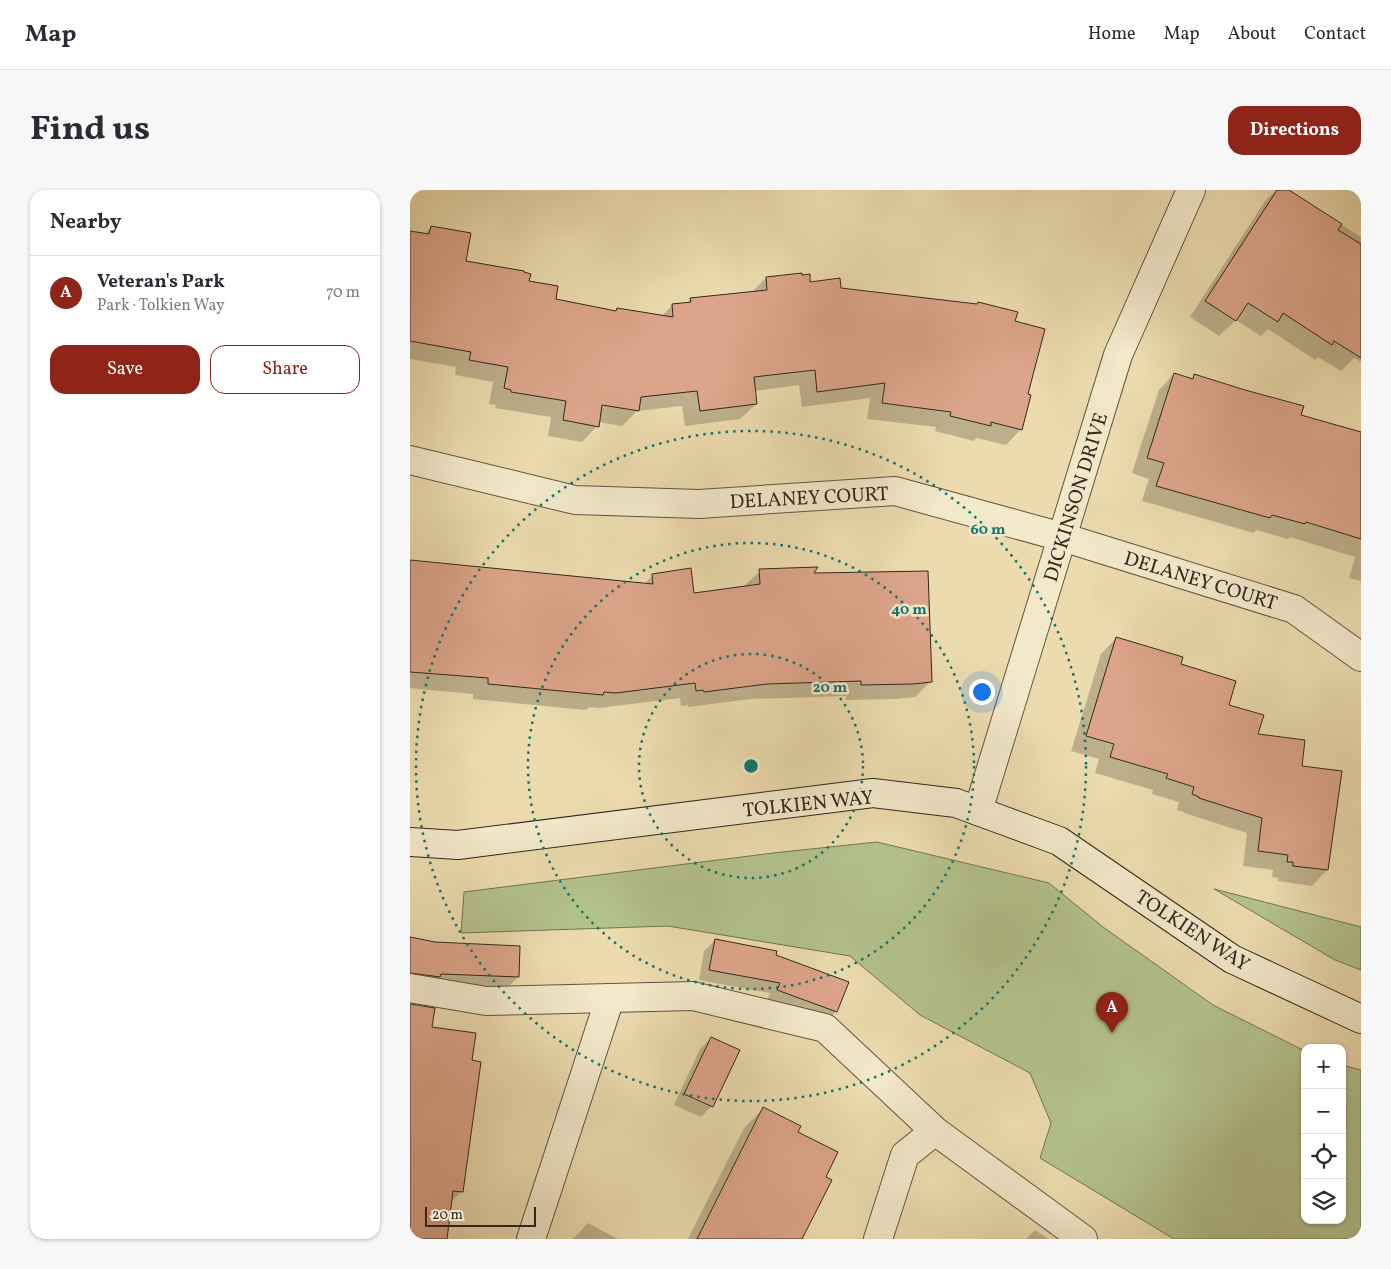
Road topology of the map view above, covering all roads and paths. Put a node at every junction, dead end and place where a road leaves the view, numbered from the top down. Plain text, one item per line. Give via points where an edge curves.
1 (1191, 190) edge
2 (410, 460) edge
3 (1062, 537) junction
4 (1361, 657) edge
5 (978, 811) junction
6 (410, 842) edge
7 (410, 988) edge
8 (610, 998) junction
9 (1361, 1019) edge
10 (935, 1131) junction
11 (530, 1239) edge
12 (878, 1239) edge
13 (1083, 1239) edge

1 - 3 street, DICKINSON DRIVE via 1118,355
2 - 3 street, DELANEY COURT via 574,500 699,504 895,491
3 - 4 street, DELANEY COURT via 1294,609
3 - 5 street, DICKINSON DRIVE
5 - 6 street, TOLKIEN WAY via 956,803 873,793 458,845
5 - 9 street, TOLKIEN WAY via 1059,842 1232,959
7 - 8 street via 486,1002
8 - 10 street via 693,996 824,1028
8 - 11 street
10 - 12 street via 905,1155
10 - 13 street

